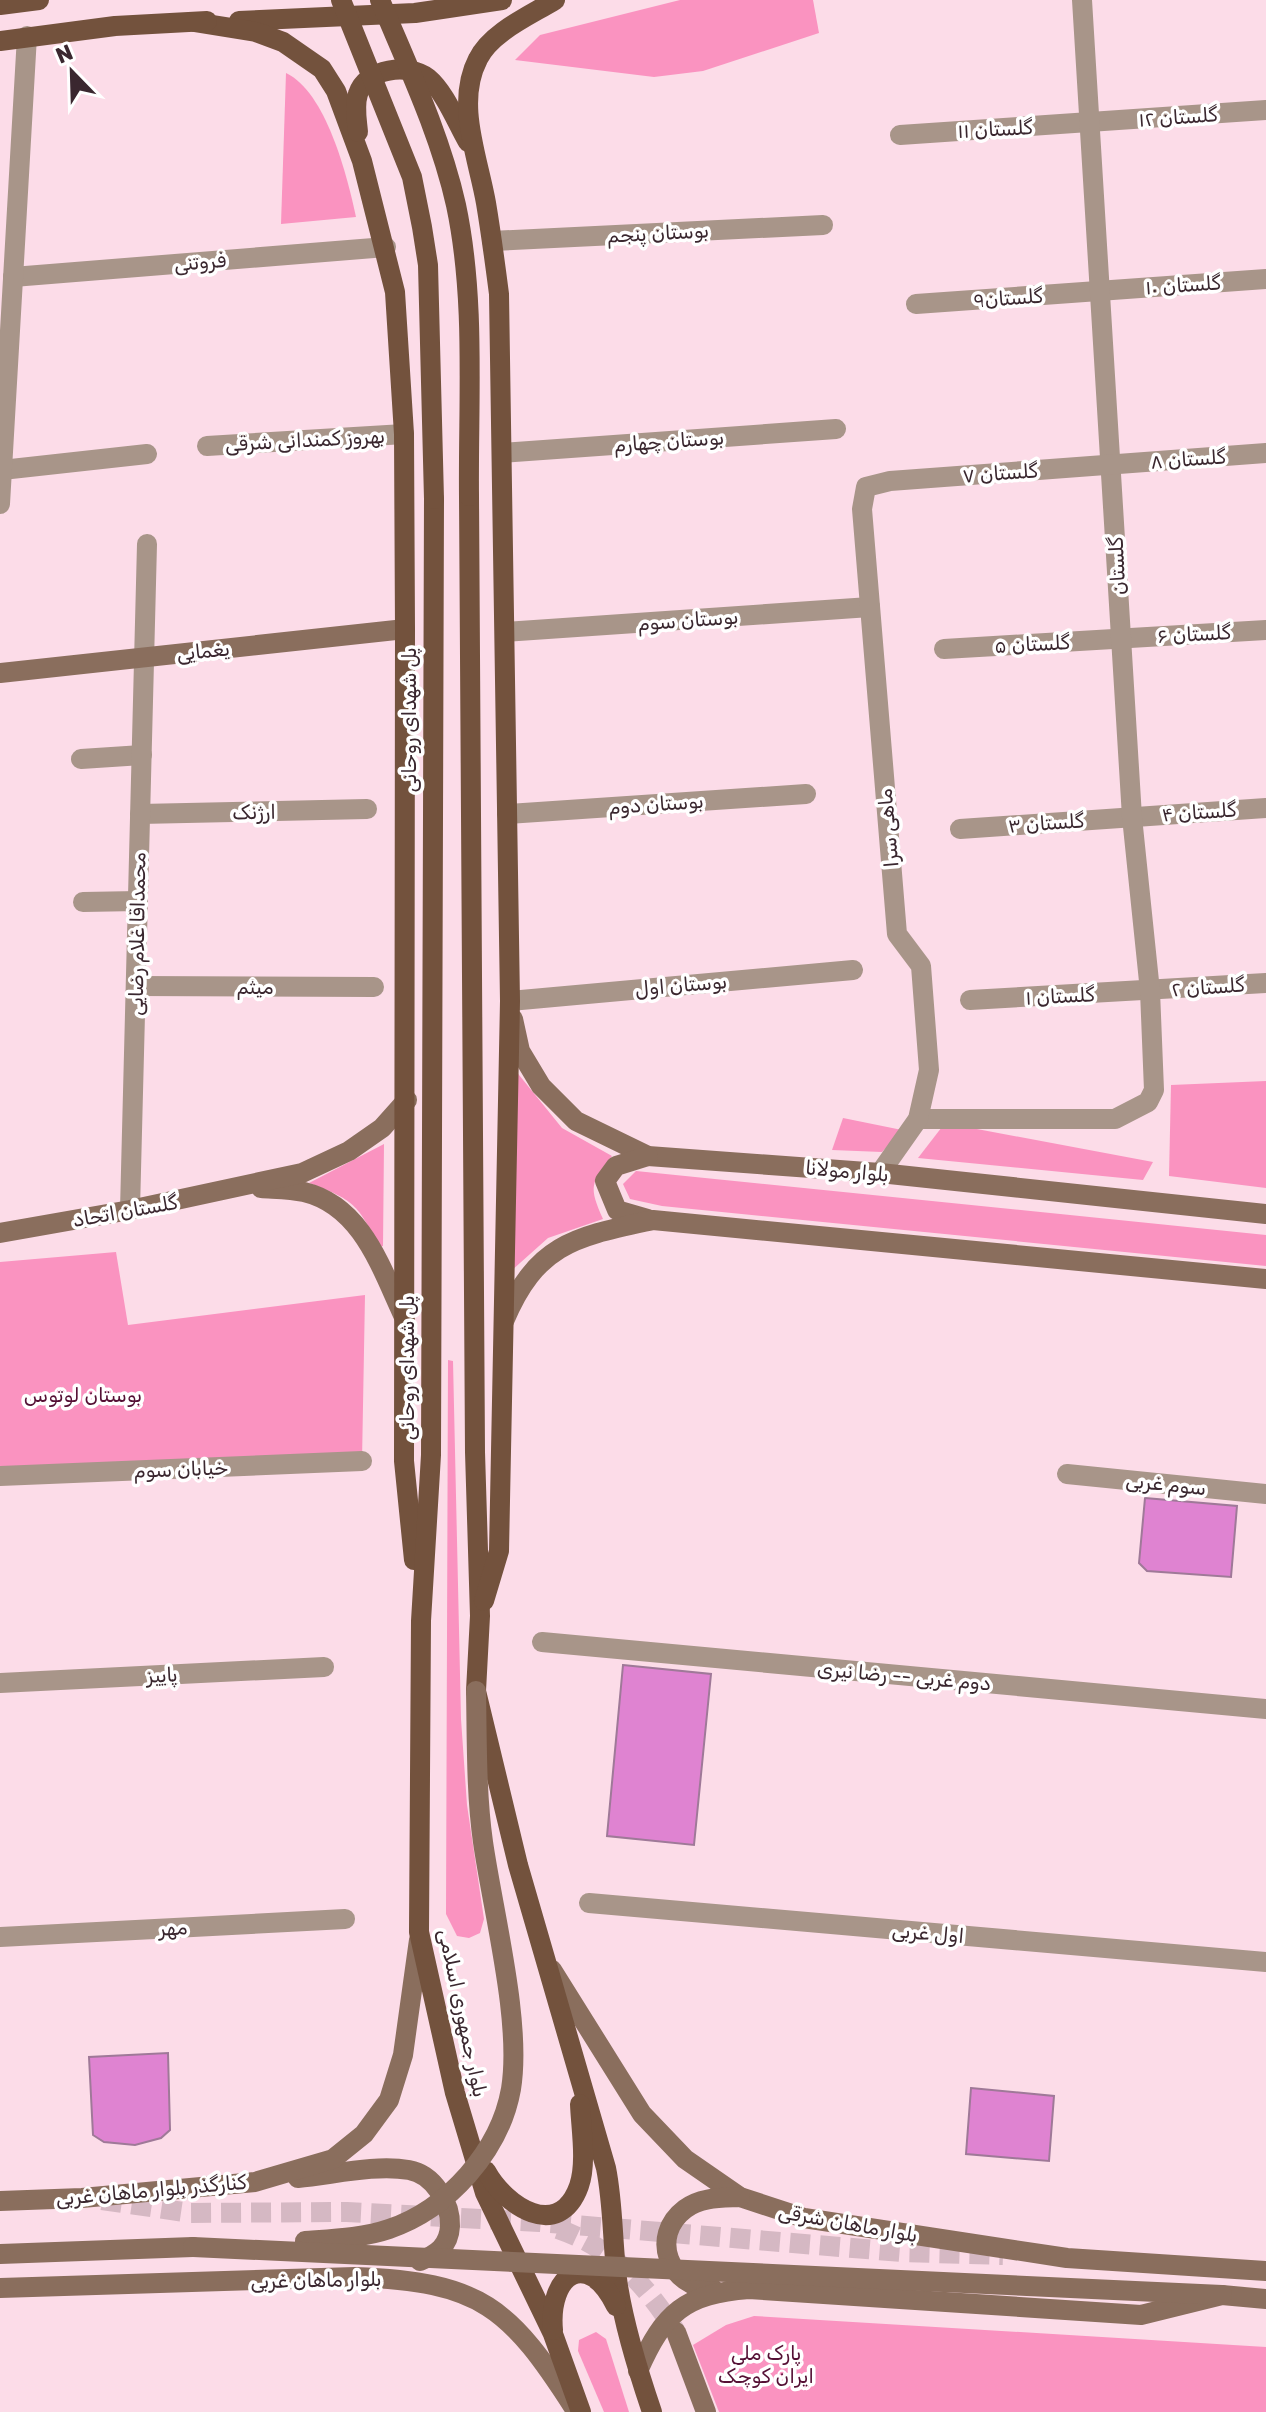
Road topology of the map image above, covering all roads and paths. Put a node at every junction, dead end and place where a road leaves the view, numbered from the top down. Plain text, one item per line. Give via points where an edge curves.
1 (39, 0) edge
2 (341, 0) edge
3 (380, 0) edge
4 (502, 0) edge
5 (555, 0) edge
6 (1082, 0) edge
7 (0, 5) edge
8 (194, 22) junction
9 (27, 36) junction
10 (0, 41) edge
11 (1266, 110) edge
12 (1090, 123) junction
13 (900, 135) dead end
14 (473, 149) junction
15 (362, 161) junction
16 (823, 225) dead end
17 (492, 241) junction
18 (386, 247) junction
19 (13, 277) junction
20 (1266, 279) edge
21 (1100, 291) junction
22 (916, 304) dead end
23 (836, 429) dead end
24 (404, 434) junction
25 (207, 446) dead end
26 (502, 453) junction
27 (1266, 453) edge
28 (147, 454) dead end
29 (1110, 465) junction
30 (2, 470) edge
31 (890, 481) joint
32 (0, 504) edge
33 (147, 544) dead end
34 (870, 607) junction
35 (405, 629) junction
36 (1266, 630) edge
37 (505, 632) junction
38 (1121, 639) junction
39 (944, 649) dead end
40 (142, 658) junction
41 (0, 673) edge
42 (142, 755) junction
43 (81, 759) dead end
44 (806, 794) dead end
45 (1266, 808) edge
46 (367, 809) dead end
47 (140, 814) junction
48 (507, 814) junction
49 (1132, 817) junction
50 (960, 829) dead end
51 (138, 901) junction
52 (83, 902) dead end
53 (853, 970) dead end
54 (1266, 983) edge
55 (136, 986) junction
56 (374, 987) dead end
57 (1150, 991) junction
58 (970, 1000) dead end
59 (510, 1001) junction
60 (407, 1100) junction
61 (918, 1119) junction
62 (648, 1156) junction
63 (880, 1173) junction
64 (249, 1187) junction
65 (130, 1210) junction
66 (1266, 1214) edge
67 (653, 1220) junction
68 (0, 1233) edge
69 (1266, 1279) edge
70 (405, 1319) junction
71 (502, 1326) junction
72 (431, 1455) joint
73 (362, 1461) dead end
74 (1067, 1474) dead end
75 (0, 1476) edge
76 (1266, 1494) edge
77 (480, 1616) junction
78 (421, 1621) junction
79 (542, 1642) dead end
80 (324, 1667) dead end
81 (0, 1683) edge
82 (476, 1691) junction
83 (1266, 1709) edge
84 (589, 1903) dead end
85 (345, 1919) dead end
86 (419, 1932) junction
87 (0, 1937) edge
88 (546, 1960) junction
89 (1266, 1962) edge
90 (579, 2078) junction
91 (455, 2093) junction
92 (255, 2182) junction
93 (740, 2197) junction
94 (0, 2201) edge
95 (193, 2247) junction
96 (0, 2254) edge
97 (1266, 2271) edge
98 (355, 2277) junction
99 (0, 2288) edge
100 (738, 2289) junction
101 (1222, 2295) junction
102 (1266, 2299) edge
103 (676, 2332) tunnel mouth
104 (628, 2333) junction
105 (553, 2334) junction
106 (638, 2371) junction
107 (579, 2412) edge
108 (652, 2412) edge
109 (706, 2412) edge

1 - 7 main road
2 - 72 main road, پل شهدای روحانی, bridge via 412,177 428,265 434,499
3 - 77 main road, bridge via 446,164 465,267
4 - 8 main road via 415,13
5 - 14 main road via 478,56 468,101
6 - 12 street, گلستان
8 - 9 main road
8 - 15 main road via 256,32 283,42 322,69 336,91
9 - 10 main road
9 - 19 street
11 - 12 street, گلستان ۱۲
12 - 13 street, گلستان ۱۱
12 - 21 street, گلستان
14 - 15 main road via 431,80 402,69 368,79 358,92
14 - 17 main road
15 - 18 main road
16 - 17 street, بوستان پنجم
17 - 26 main road via 499,294
18 - 19 street, فروتنی
18 - 24 main road via 399,334
19 - 30 street
20 - 21 street, گلستان ۱۰
21 - 22 street, گلستان۹
21 - 29 street, گلستان
23 - 26 street, بوستان چهارم
24 - 25 street, بهروز کمندانی شرقی
24 - 35 main road
26 - 37 main road
27 - 29 street, گلستان ۸
28 - 30 street
29 - 31 street, گلستان ۷
29 - 38 street, گلستان
30 - 32 street
31 - 34 street, ماهی سرا via 866,487 862,497
33 - 40 street, محمداقا غلام رضایی
34 - 37 street, بوستان سوم
34 - 61 street, ماهی سرا via 897,934 923,975 929,1070
35 - 40 main road, یغمایی
35 - 60 main road
36 - 38 street, گلستان ۶
37 - 48 main road
38 - 39 street, گلستان ۵
38 - 49 street, گلستان
40 - 41 main road, یغمایی
40 - 42 street, محمداقا غلام رضایی
42 - 43 street
42 - 47 street, محمداقا غلام رضایی
44 - 48 street, بوستان دوم
45 - 49 street, گلستان ۴
46 - 47 street, ارژنک
47 - 51 street, محمداقا غلام رضایی
48 - 59 main road
49 - 50 street, گلستان ۳
49 - 57 street, گلستان
51 - 52 street
51 - 55 street, محمداقا غلام رضایی
53 - 59 street, بوستان اول
54 - 57 street, گلستان ۲
55 - 56 street, میثم
55 - 65 street, محمداقا غلام رضایی
57 - 58 street, گلستان ۱
57 - 61 street, گلستان via 1154,1090 1148,1102 1124,1117
59 - 62 main road, بلوار مولانا via 520,1051 541,1086 576,1121
59 - 71 main road
60 - 64 main road via 382,1128 349,1151 302,1173
60 - 70 main road
61 - 63 street, ماهی سرا
62 - 63 main road, بلوار مولانا
62 - 67 main road via 616,1166 605,1181 617,1210
63 - 66 main road, بلوار مولانا
64 - 65 main road, گلستان اتحاد
64 - 70 main road via 306,1192 343,1210 367,1240
65 - 68 main road, گلستان اتحاد
67 - 69 main road
67 - 71 main road via 597,1232 551,1253 518,1289
70 - 78 main road via 404,1461
71 - 77 main road via 499,1551
72 - 78 main road, بلوار جمهوری اسلامی
73 - 75 street, خیابان سوم
74 - 76 street, سوم غربی
77 - 82 main road
78 - 86 main road, بلوار جمهوری اسلامی
79 - 83 street, دوم غربی -- رضا نیری
80 - 81 street, پاییز
82 - 88 main road
82 - 95 main road, bridge via 482,1838 512,2044 511,2090 492,2140 466,2179 435,2205 389,2229 342,2239
84 - 89 street, اول غربی
85 - 87 street, مهر
86 - 91 main road, بلوار جمهوری اسلامی
86 - 92 main road, کنارگذر بلوار ماهان غربی via 403,2055 389,2100 364,2134 333,2159
88 - 90 main road
88 - 93 main road, بلوار ماهان شرقی via 642,2114 685,2159
90 - 91 main road via 580,2183 571,2203 552,2214 528,2213 496,2189
90 - 104 main road via 613,2206 617,2283
91 - 105 main road, بلوار جمهوری اسلامی via 485,2193
92 - 94 main road, کنارگذر بلوار ماهان غربی
92 - 98 main road via 388,2170 411,2170 425,2177 450,2213 446,2244 435,2255 406,2266
93 - 97 main road, بلوار ماهان شرقی via 804,2218 1067,2258
93 - 100 main road via 687,2207 673,2221 667,2239 677,2275 689,2285
95 - 96 main road
95 - 101 main road, bridge
98 - 99 main road, بلوار ماهان غربی
98 - 107 main road, بلوار ماهان غربی via 450,2287 479,2302 529,2340
100 - 101 main road via 1141,2315
100 - 106 main road via 697,2297 677,2310
101 - 102 main road
103 - 109 main road
104 - 105 main road via 600,2280 574,2273 555,2294
104 - 106 main road
105 - 107 main road, بلوار جمهوری اسلامی
106 - 108 main road

